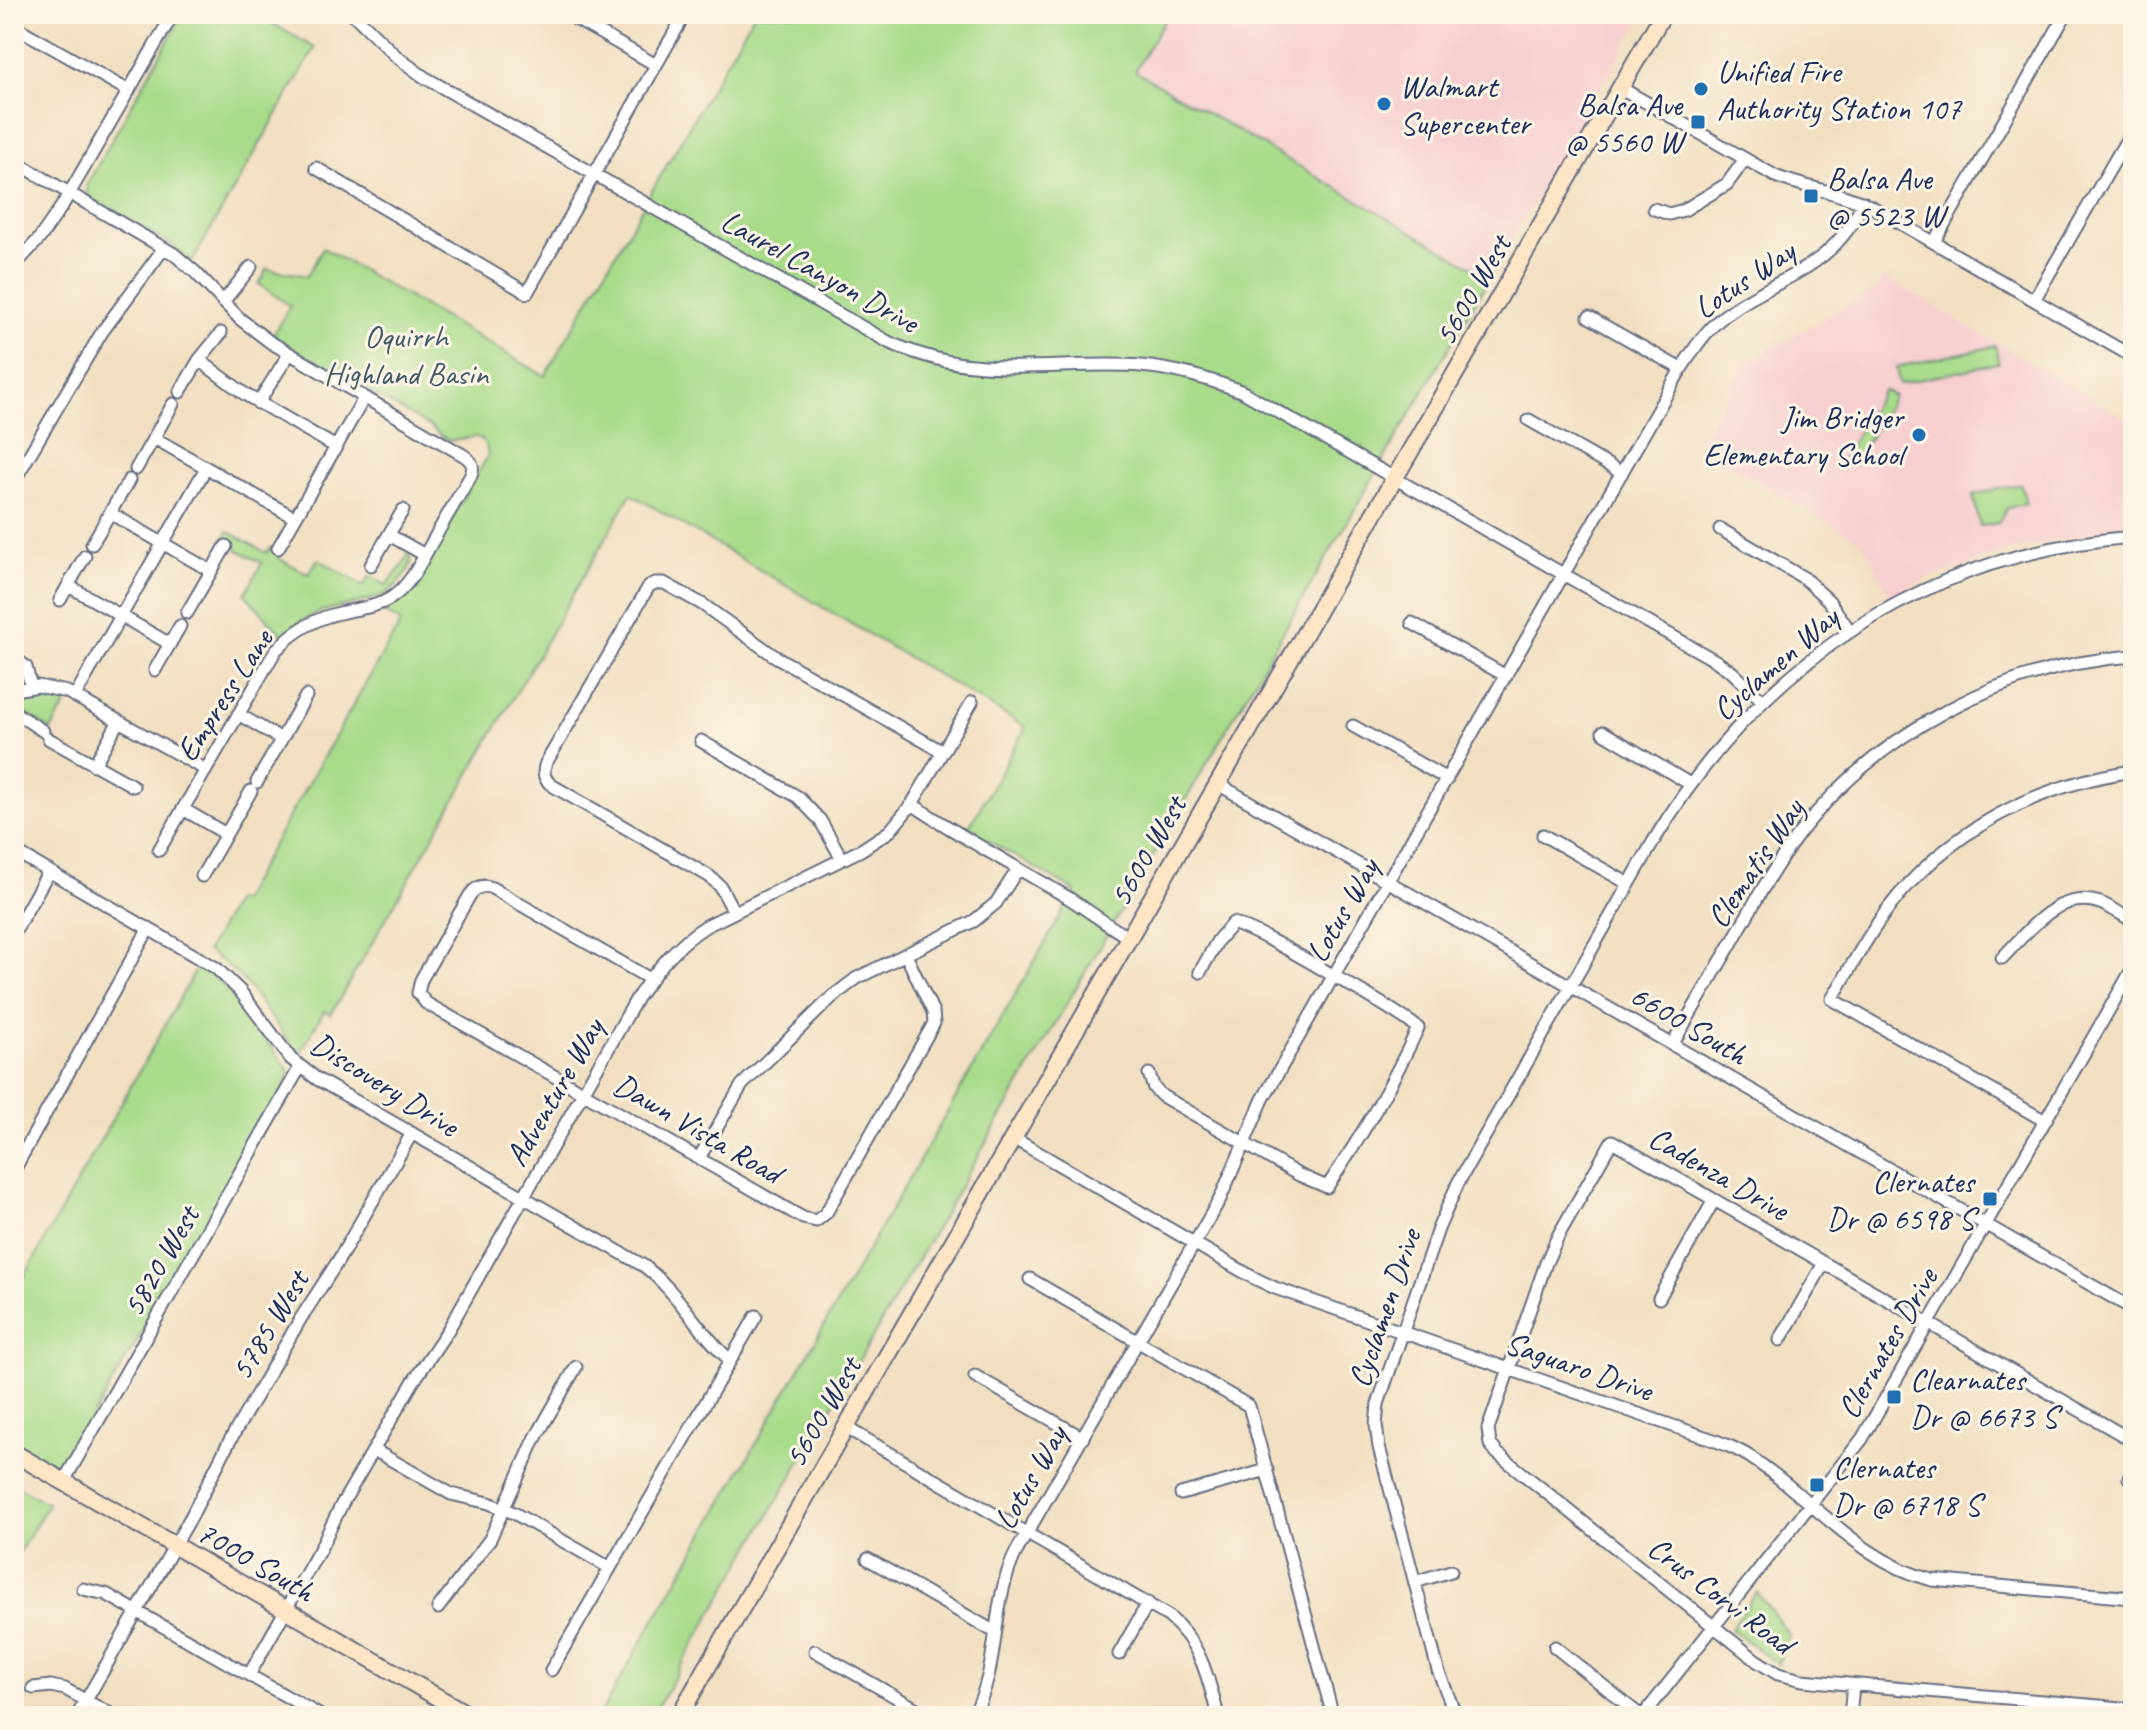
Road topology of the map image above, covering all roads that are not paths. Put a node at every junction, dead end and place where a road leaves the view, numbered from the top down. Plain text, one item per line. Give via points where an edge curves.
1 (173, 14) edge
2 (353, 14) edge
3 (567, 14) edge
4 (685, 14) edge
5 (1663, 14) edge
6 (2066, 14) edge
7 (14, 26) edge
8 (656, 65) junction
9 (1621, 88) junction
10 (129, 91) junction
11 (2133, 129) edge
12 (1745, 159) junction
13 (14, 161) edge
14 (316, 168) dead end
15 (594, 174) junction
16 (70, 193) junction
17 (1863, 202) junction
18 (1654, 209) dead end
19 (1934, 242) junction
20 (164, 248) junction
21 (14, 266) edge
22 (251, 267) dead end
23 (2034, 300) junction
24 (223, 302) junction
25 (1589, 317) dead end
26 (221, 333) dead end
27 (289, 354) junction
28 (2133, 357) edge
29 (199, 360) junction
30 (1681, 369) junction
31 (180, 392) dead end
32 (364, 398) junction
33 (258, 403) junction
34 (173, 404) dead end
35 (1529, 420) dead end
36 (154, 438) junction
37 (336, 447) junction
38 (206, 468) junction
39 (136, 469) dead end
40 (1622, 473) junction
41 (1396, 478) junction
42 (129, 480) dead end
43 (14, 481) edge
44 (403, 510) dead end
45 (110, 513) junction
46 (295, 518) junction
47 (1720, 529) dead end
48 (389, 535) junction
49 (2133, 537) edge
50 (162, 543) junction
51 (92, 544) dead end
52 (226, 546) dead end
53 (278, 548) dead end
54 (425, 555) junction
55 (85, 556) dead end
56 (371, 565) dead end
57 (211, 571) junction
58 (1564, 574) junction
59 (69, 586) junction
60 (60, 600) dead end
61 (187, 613) dead end
62 (121, 616) junction
63 (1412, 623) dead end
64 (180, 626) dead end
65 (1850, 631) junction
66 (170, 644) junction
67 (2133, 656) edge
68 (14, 657) edge
69 (155, 670) dead end
70 (1506, 676) junction
71 (31, 687) junction
72 (14, 690) edge
73 (75, 696) junction
74 (306, 696) dead end
75 (1763, 701) junction
76 (972, 702) dead end
77 (14, 712) edge
78 (238, 714) junction
79 (119, 721) junction
80 (1353, 726) dead end
81 (1603, 732) dead end
82 (281, 739) junction
83 (701, 741) dead end
84 (943, 752) junction
85 (94, 765) junction
86 (206, 770) junction
87 (2133, 771) edge
88 (1447, 779) junction
89 (1218, 784) junction
90 (1690, 784) junction
91 (133, 786) dead end
92 (912, 804) junction
93 (183, 809) junction
94 (226, 834) junction
95 (1543, 835) dead end
96 (159, 850) dead end
97 (14, 851) edge
98 (842, 859) junction
99 (1018, 869) junction
100 (49, 871) junction
101 (202, 876) dead end
102 (1388, 882) junction
103 (1629, 884) junction
104 (734, 912) junction
105 (2133, 921) edge
106 (149, 928) junction
107 (14, 933) edge
108 (1129, 938) junction
109 (906, 955) junction
110 (2002, 958) dead end
111 (2133, 968) edge
112 (1200, 972) dead end
113 (1334, 976) junction
114 (650, 979) junction
115 (1571, 986) junction
116 (1672, 1045) junction
117 (300, 1067) junction
118 (1149, 1074) dead end
119 (584, 1093) junction
120 (2045, 1121) junction
121 (412, 1133) junction
122 (1013, 1138) junction
123 (1612, 1141) joint
124 (1245, 1144) junction
125 (699, 1158) junction
126 (14, 1170) edge
127 (524, 1197) junction
128 (1714, 1200) junction
129 (1986, 1224) junction
130 (1195, 1243) junction
131 (1824, 1263) junction
132 (1030, 1279) dead end
133 (1659, 1298) dead end
134 (2133, 1309) edge
135 (756, 1316) dead end
136 (1929, 1324) junction
137 (1403, 1332) junction
138 (1780, 1340) dead end
139 (1138, 1341) junction
140 (730, 1360) junction
141 (576, 1367) dead end
142 (1508, 1369) junction
143 (975, 1376) dead end
144 (845, 1427) junction
145 (1083, 1438) junction
146 (2133, 1441) edge
147 (374, 1450) junction
148 (14, 1453) edge
149 (1267, 1470) junction
150 (64, 1481) junction
151 (1181, 1494) dead end
152 (1811, 1505) junction
153 (504, 1508) junction
154 (1028, 1533) junction
155 (174, 1546) junction
156 (868, 1559) dead end
157 (610, 1568) junction
158 (1451, 1571) dead end
159 (1415, 1582) junction
160 (83, 1589) dead end
161 (2133, 1598) edge
162 (1148, 1603) junction
163 (438, 1608) dead end
164 (286, 1610) junction
165 (137, 1612) junction
166 (1714, 1627) junction
167 (995, 1632) junction
168 (1555, 1647) dead end
169 (815, 1651) dead end
170 (1119, 1654) dead end
171 (551, 1670) dead end
172 (249, 1675) junction
173 (1853, 1685) junction
174 (33, 1688) dead end
175 (86, 1700) junction
176 (2133, 1709) edge
177 (77, 1716) edge
178 (114, 1716) edge
179 (321, 1716) edge
180 (470, 1716) edge
181 (679, 1716) edge
182 (929, 1716) edge
183 (973, 1716) edge
184 (1218, 1716) edge
185 (1333, 1716) edge
186 (1456, 1716) edge
187 (1642, 1716) edge
188 (1850, 1716) edge

1 - 10 street
2 - 15 street, Laurel Canyon Drive via 424,77
3 - 8 street
4 - 8 street
5 - 9 main road, 5600 West
6 - 19 street
7 - 10 street
8 - 15 street
9 - 12 street
9 - 41 main road, 5600 West
10 - 16 street
11 - 23 street
12 - 17 street via 1785,180
12 - 18 street via 1731,181 1684,210 1669,214
13 - 16 street
14 - 15 street via 527,293
15 - 41 street, Laurel Canyon Drive via 906,350 973,365 1126,366 1190,374 1259,400
16 - 20 street
16 - 21 street via 46,231
17 - 19 street
17 - 30 street, Lotus Way via 1837,244 1723,317
19 - 23 street
20 - 24 street
20 - 43 street via 102,332
22 - 24 street
23 - 28 street
24 - 27 street
25 - 30 street
26 - 29 street
27 - 32 street
27 - 33 street
29 - 31 street
29 - 33 street
30 - 40 street, Lotus Way
32 - 37 street
32 - 54 street, Empress Lane via 470,459 471,475
33 - 37 street
34 - 36 street
35 - 40 street
36 - 38 street
36 - 39 street
37 - 46 street
38 - 46 street
38 - 50 street
40 - 58 street, Lotus Way
41 - 58 street, Laurel Canyon Drive
41 - 89 main road, 5600 West
42 - 45 street
44 - 48 street
45 - 50 street
45 - 51 street
46 - 53 street
47 - 65 street via 1804,578
48 - 54 street
48 - 56 street
49 - 65 street, Cyclamen Way via 2085,542 1976,569
50 - 57 street
50 - 62 street
52 - 57 street
54 - 78 street, Empress Lane via 392,597 322,618 289,638 271,657
55 - 59 street
57 - 61 street
58 - 70 street, Lotus Way
58 - 75 street, Laurel Canyon Drive via 1724,666
59 - 60 street
59 - 62 street
62 - 66 street
62 - 73 street
63 - 70 street
64 - 66 street
65 - 75 street, Cyclamen Way
66 - 69 street
67 - 116 street, Clematis Way via 2078,663 2011,682 1925,722 1866,765 1785,854
68 - 71 street via 26,667
70 - 88 street, Lotus Way
71 - 72 street
71 - 73 street
73 - 79 street
74 - 82 street
75 - 90 street, Cyclamen Way
76 - 84 street, Adventure Way
77 - 85 street
78 - 82 street
78 - 86 street, Empress Lane
79 - 85 street
79 - 86 street
80 - 88 street
81 - 90 street
82 - 94 street
83 - 98 street via 806,804
84 - 92 street, Adventure Way
84 - 104 street via 773,655 668,585 655,583 647,589 546,763 544,776 709,876
85 - 91 street
86 - 93 street, Empress Lane
87 - 120 street via 2040,794 1994,816 1952,845 1889,908 1832,999
88 - 102 street, Lotus Way
89 - 102 street, 6600 South
89 - 108 main road, 5600 West
90 - 103 street, Cyclamen Way
92 - 98 street, Adventure Way via 881,838
92 - 99 street
93 - 94 street
93 - 96 street, Empress Lane
94 - 101 street
95 - 103 street
97 - 100 street, Discovery Drive
98 - 104 street, Adventure Way
99 - 108 street
99 - 109 street via 980,917
100 - 106 street, Discovery Drive
100 - 107 street
102 - 113 street, Lotus Way
102 - 115 street, 6600 South
103 - 115 street, Cyclamen Way
104 - 114 street, Adventure Way via 686,940
105 - 110 street via 2098,903 2064,904 2042,917
106 - 117 street, Discovery Drive via 229,979
106 - 126 street
108 - 122 main road, 5600 West
109 - 125 street via 844,987 751,1075
109 - 125 street, Dawn Vista Road via 934,1015 933,1026 826,1213 816,1221 803,1218
111 - 120 street, Clernates Drive
112 - 113 street via 1233,923
113 - 124 street, Lotus Way via 1263,1099
113 - 124 street via 1418,1028 1392,1079 1327,1187
114 - 119 street, Adventure Way
114 - 119 street, Dawn Vista Road via 492,888 480,886 470,895 421,980 419,996
115 - 116 street, 6600 South
115 - 137 street, Cyclamen Drive via 1455,1191
116 - 129 street, 6600 South
117 - 121 street, Discovery Drive
117 - 150 street, 5820 West
118 - 124 street via 1162,1096
119 - 125 street, Dawn Vista Road
119 - 127 street, Adventure Way
120 - 129 street, Clernates Drive
121 - 127 street, Discovery Drive
121 - 155 street, 5785 West via 229,1442
122 - 130 street, Saguaro Drive
122 - 144 main road, 5600 West
123 - 128 street, Cadenza Drive
123 - 142 street, Crus Corvi Road via 1558,1236
124 - 130 street, Lotus Way
127 - 140 street, Discovery Drive via 655,1274
127 - 147 street, Adventure Way
128 - 131 street, Cadenza Drive
128 - 133 street
129 - 134 street, 6600 South
129 - 136 street, Clernates Drive
130 - 137 street, Saguaro Drive via 1275,1288
130 - 139 street, Lotus Way
131 - 136 street, Cadenza Drive
131 - 138 street
132 - 139 street
135 - 140 street
136 - 146 street, Cadenza Drive
136 - 152 street, Clernates Drive via 1869,1429
137 - 142 street, Saguaro Drive
137 - 159 street, Cyclamen Drive via 1376,1425
139 - 145 street, Lotus Way
139 - 149 street via 1249,1406
140 - 157 street
141 - 153 street
142 - 152 street, Saguaro Drive via 1730,1446
142 - 166 street, Crus Corvi Road via 1488,1429 1493,1449
143 - 145 street
144 - 154 street
144 - 181 main road, 5600 West
145 - 154 street, Lotus Way
147 - 153 street via 451,1494
147 - 164 street, Adventure Way
148 - 150 main road, 7000 South
149 - 151 street
149 - 185 street
150 - 155 main road, 7000 South
152 - 161 street, Saguaro Drive via 1912,1575
152 - 166 street, Clernates Drive
153 - 157 street
153 - 163 street via 487,1544
154 - 162 street
154 - 167 street, Lotus Way via 1002,1586
155 - 164 main road, 7000 South
155 - 165 street, 5785 West
156 - 167 street
157 - 171 street
158 - 159 street
159 - 186 street, Cyclamen Drive
160 - 165 street via 106,1594
162 - 170 street
162 - 184 street via 1176,1623 1196,1647
164 - 172 street, Adventure Way
164 - 180 main road, 7000 South
165 - 172 street
165 - 175 street, 5785 West
166 - 173 street, Crus Corvi Road via 1778,1674
166 - 187 street, Clernates Drive
167 - 183 street, Lotus Way via 991,1673
168 - 187 street
169 - 182 street
172 - 179 street
173 - 176 street, Crus Corvi Road
173 - 188 street
174 - 175 street via 61,1687
175 - 177 street, 5785 West
175 - 178 street

